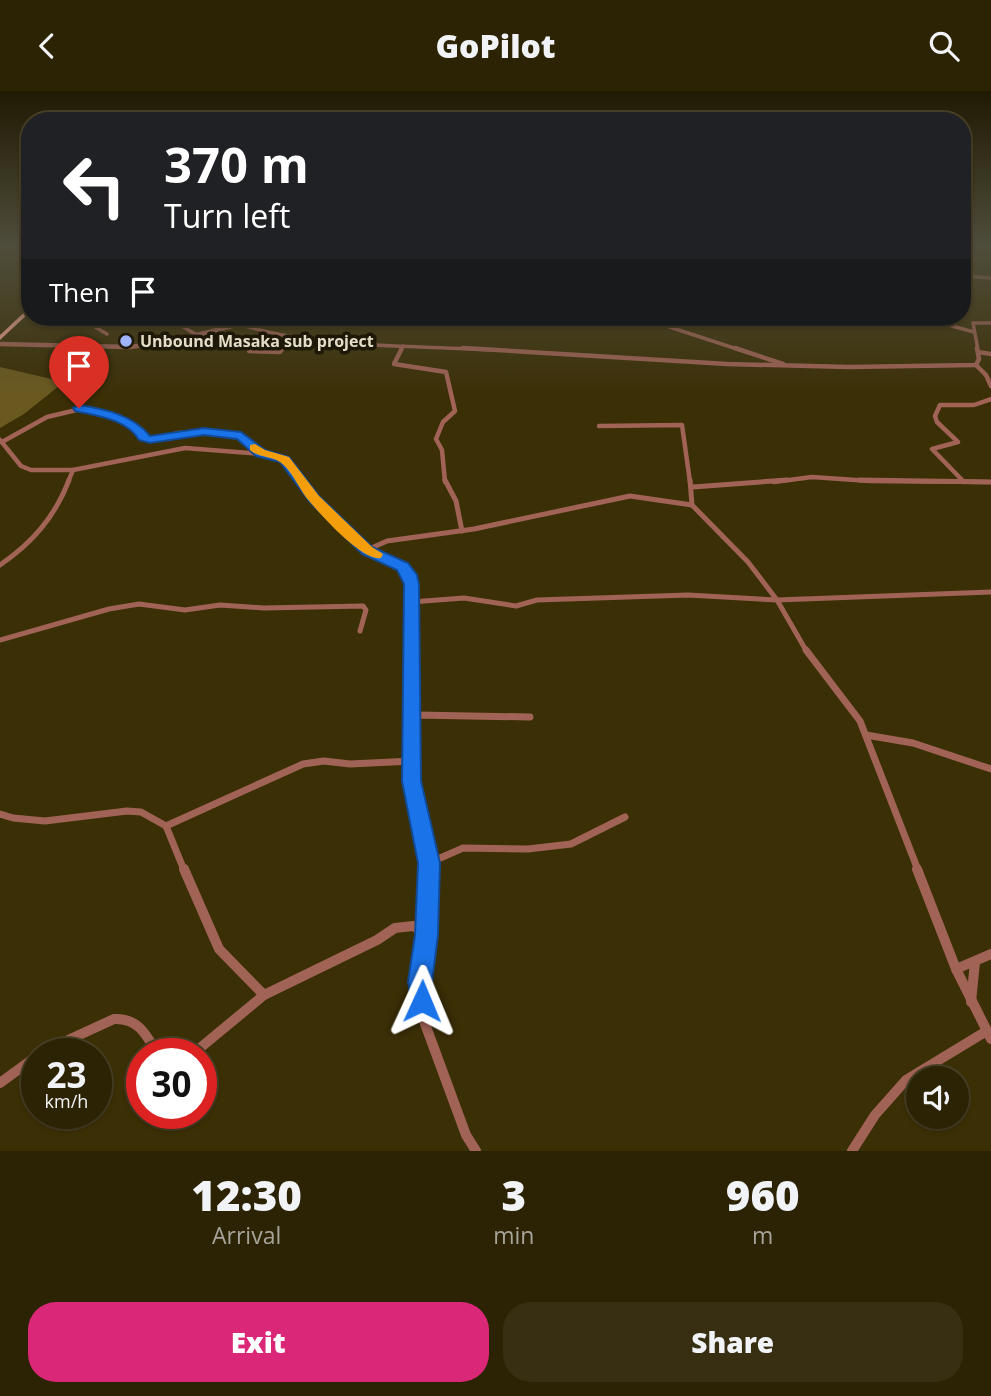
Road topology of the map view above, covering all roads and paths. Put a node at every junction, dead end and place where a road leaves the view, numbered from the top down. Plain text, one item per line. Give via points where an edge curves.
1 (21, 318) edge
2 (991, 323) edge
3 (93, 326) edge
4 (182, 326) edge
5 (231, 326) edge
6 (248, 326) edge
7 (666, 326) edge
8 (952, 326) edge
9 (974, 332) junction
10 (107, 334) dead end
11 (197, 335) junction
12 (291, 336) junction
13 (0, 338) edge
14 (0, 344) edge
15 (403, 346) junction
16 (248, 351) dead end
17 (978, 352) junction
18 (991, 353) edge
19 (976, 365) junction
20 (788, 366) junction
21 (991, 386) edge
22 (991, 399) edge
23 (599, 426) dead end
24 (1, 441) edge
25 (261, 453) junction
26 (73, 471) junction
27 (964, 482) junction
28 (991, 482) edge
29 (693, 487) junction
30 (692, 505) junction
31 (462, 531) junction
32 (367, 550) junction
33 (0, 565) edge
34 (991, 592) edge
35 (776, 600) junction
36 (411, 602) junction
37 (360, 631) dead end
38 (0, 640) edge
39 (530, 717) dead end
40 (411, 719) junction
41 (866, 735) junction
42 (413, 761) junction
43 (991, 769) edge
44 (0, 814) edge
45 (625, 817) dead end
46 (166, 826) junction
47 (429, 863) junction
48 (427, 935) junction
49 (991, 954) edge
50 (975, 962) junction
51 (956, 969) junction
52 (264, 995) junction
53 (971, 1002) junction
54 (988, 1036) edge
55 (74, 1038) edge
56 (149, 1038) edge
57 (212, 1038) edge
58 (21, 1068) edge
59 (0, 1083) edge
60 (475, 1151) edge
61 (852, 1151) edge

1 - 13 main road
2 - 9 street via 974,321
3 - 10 street
4 - 11 street
5 - 11 street
6 - 12 street
7 - 20 street
8 - 9 street
9 - 17 street
11 - 14 street via 129,347
12 - 15 street
12 - 16 street via 280,352
15 - 20 street
15 - 31 street via 394,364 446,372 455,411 443,422 436,439
17 - 18 street
17 - 19 street
19 - 20 street
19 - 21 street
22 - 27 street via 974,405 940,405 935,417 958,442 933,451
23 - 29 street via 682,425
24 - 25 street via 47,417 79,408 103,412 139,430 144,438 223,432 241,436
24 - 26 street via 24,469
25 - 26 street via 175,448
25 - 32 street via 285,460 315,499
26 - 33 street via 62,500 34,541
27 - 28 street
27 - 29 street via 812,477
29 - 30 street
30 - 31 street via 630,496
30 - 35 street via 748,562
31 - 32 street via 387,541
32 - 36 street via 402,566 412,584
34 - 35 street
35 - 36 street via 688,595 537,600 516,606 464,598
35 - 41 street via 797,638
36 - 40 street
37 - 38 street via 363,606 220,605 185,610 139,604
39 - 40 street via 417,715
40 - 42 street
41 - 43 street via 914,743
41 - 51 street
42 - 46 street via 303,764
42 - 47 street via 412,781
44 - 46 street via 36,820 141,812
45 - 47 street via 571,844 463,848
46 - 52 street via 219,949
47 - 48 street
48 - 52 street via 418,927 401,924
48 - 60 street via 420,982 424,1021
49 - 50 street
50 - 51 street
50 - 53 street
51 - 53 street
52 - 57 street
53 - 54 street
54 - 61 street via 906,1080
55 - 56 street via 124,1017
58 - 59 street

